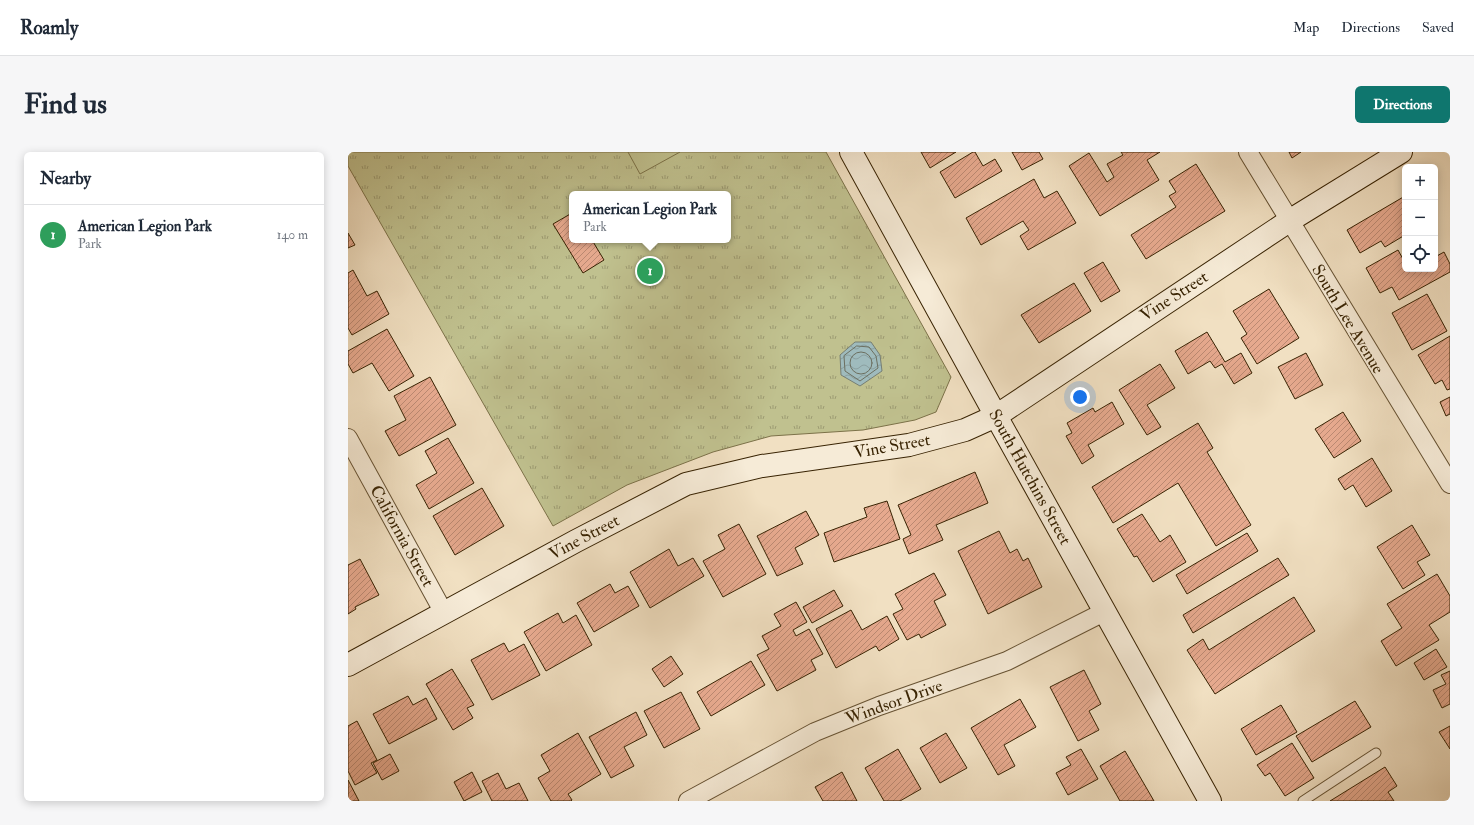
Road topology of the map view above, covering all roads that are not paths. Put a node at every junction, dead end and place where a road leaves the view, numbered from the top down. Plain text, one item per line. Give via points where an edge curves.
1 (851, 152) edge
2 (1248, 152) edge
3 (1401, 152) edge
4 (1289, 221) junction
5 (996, 416) junction
6 (348, 438) edge
7 (1450, 484) edge
8 (444, 612) junction
9 (1104, 612) junction
10 (348, 665) edge
11 (1376, 753) dead end
12 (688, 801) edge
13 (1210, 801) edge
14 (1303, 801) edge

1 - 5 street, South Hutchins Street
2 - 4 street, South Lee Avenue
3 - 4 street, Vine Street
4 - 5 street, Vine Street
4 - 7 street, South Lee Avenue
5 - 8 street, Vine Street via 965,430 909,445 762,466 686,484
5 - 9 street, South Hutchins Street
6 - 8 street, California Street
8 - 10 street, Vine Street
9 - 12 street, Windsor Drive via 1007,662 879,706 815,732
9 - 13 street, South Hutchins Street
11 - 14 lane

